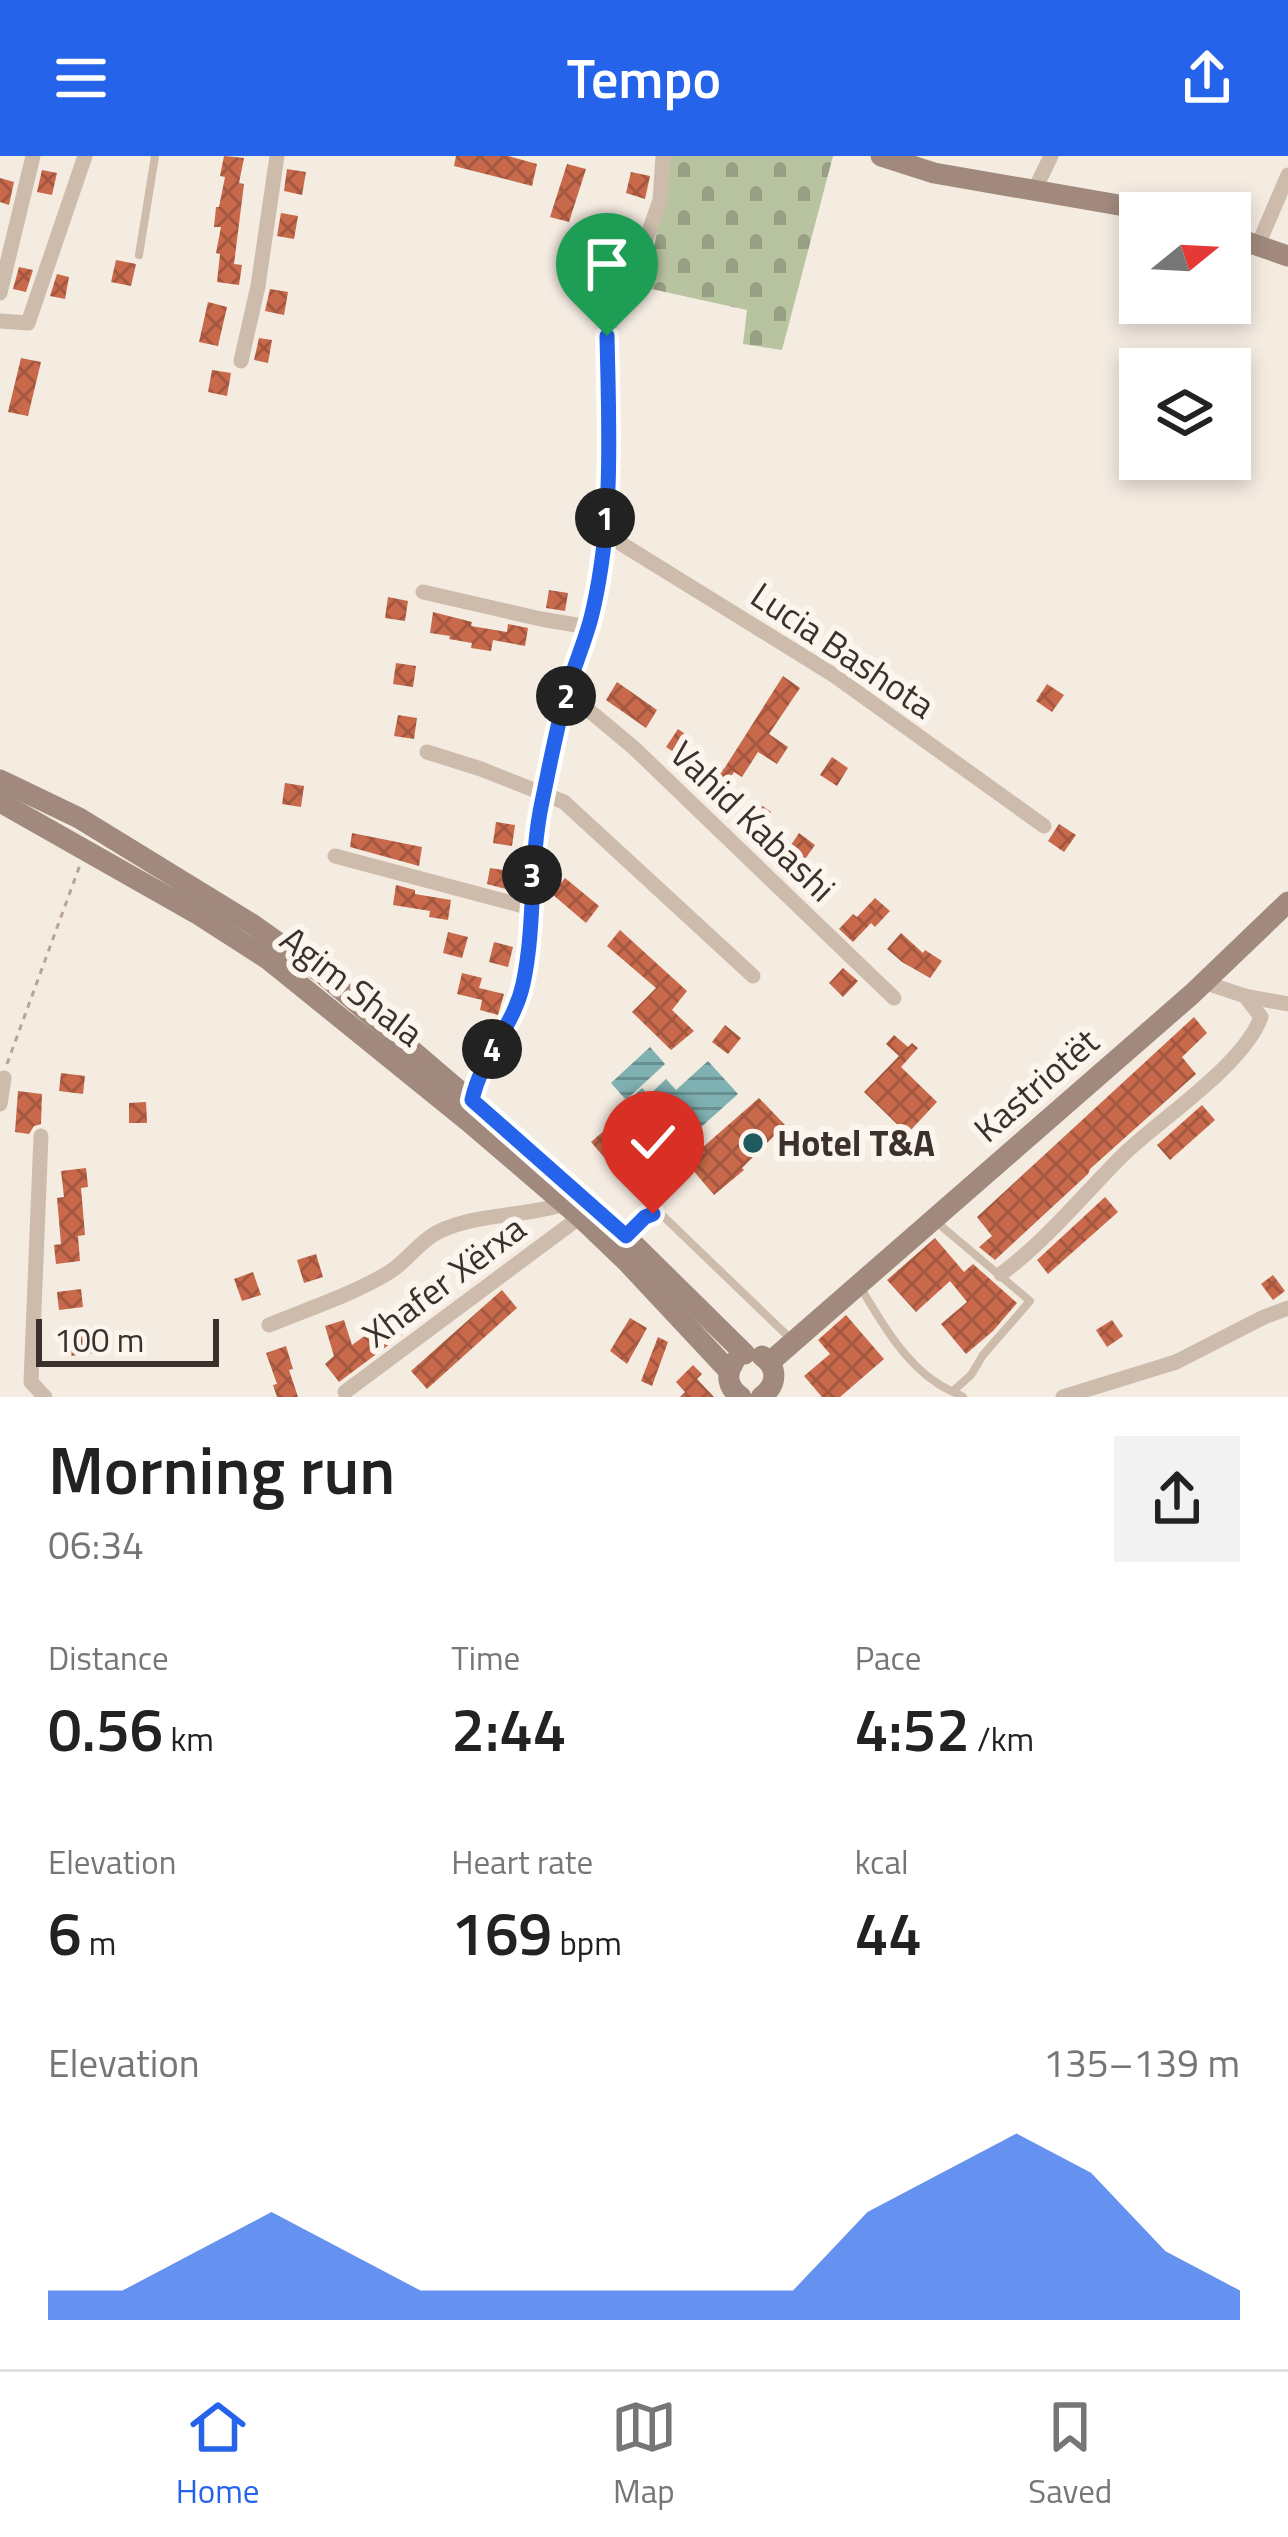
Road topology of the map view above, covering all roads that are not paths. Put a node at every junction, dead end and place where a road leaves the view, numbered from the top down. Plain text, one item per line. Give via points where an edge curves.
1 (34, 156) edge
2 (85, 156) edge
3 (154, 156) edge
4 (277, 156) edge
5 (651, 156) edge
6 (881, 156) edge
7 (1051, 156) edge
8 (662, 157) edge
9 (1288, 175) edge
10 (1035, 189) junction
11 (1119, 204) edge
12 (1251, 243) edge
13 (1258, 245) junction
14 (139, 255) dead end
15 (1288, 256) edge
16 (0, 293) edge
17 (0, 320) edge
18 (241, 361) dead end
19 (604, 533) junction
20 (423, 592) dead end
21 (588, 627) junction
22 (567, 692) junction
23 (427, 752) dead end
24 (0, 780) edge
25 (544, 794) junction
26 (0, 802) edge
27 (1044, 826) dead end
28 (335, 856) dead end
29 (1288, 902) edge
30 (531, 908) junction
31 (753, 976) dead end
32 (1203, 982) junction
33 (1245, 997) junction
34 (894, 998) dead end
35 (1288, 1004) edge
36 (4, 1078) road end
37 (472, 1100) junction
38 (0, 1104) edge
39 (41, 1136) dead end
40 (572, 1210) junction
41 (933, 1219) junction
42 (626, 1236) junction
43 (1000, 1274) junction
44 (859, 1284) junction
45 (1288, 1308) edge
46 (269, 1325) dead end
47 (793, 1341) junction
48 (737, 1362) junction
49 (772, 1370) junction
50 (345, 1392) dead end
51 (958, 1394) edge
52 (738, 1396) edge
53 (44, 1397) edge
54 (761, 1397) edge
55 (790, 1397) edge
56 (1063, 1397) edge

1 - 16 street
2 - 17 street via 28,323
3 - 14 lane
4 - 18 street
5 - 8 street
6 - 10 main road
7 - 10 street
8 - 19 street via 660,200 607,336
9 - 13 street
10 - 11 main road
12 - 13 main road
13 - 15 main road
19 - 21 street
19 - 27 street, Lucia Bashota via 832,674
20 - 21 street
21 - 22 street
22 - 25 street
22 - 34 street, Vahid Kabashi
23 - 25 street
24 - 37 main road, Agim Shala via 79,818 252,924
25 - 30 street
25 - 31 street via 564,802
26 - 40 main road, Agim Shala via 269,960
28 - 30 street
29 - 32 main road, Kastriotët
30 - 37 street via 518,1005
32 - 33 street
32 - 41 main road, Kastriotët
33 - 35 street
33 - 43 street via 1261,1017 1230,1061
36 - 38 street
37 - 42 main road, Agim Shala
39 - 53 street via 31,1382
40 - 46 street via 438,1232 385,1275
40 - 48 main road, Agim Shala
40 - 50 street, Xhafer Xërxa
41 - 43 lane
41 - 44 main road, Kastriotët
42 - 47 lane via 645,1217 662,1215
42 - 48 main road, Agim Shala
43 - 51 lane via 1030,1301
44 - 47 main road, Kastriotët
44 - 51 lane via 892,1337
45 - 56 street via 1176,1362
47 - 49 main road, Kastriotët
48 - 49 main road, Agim Shala via 757,1354
48 - 52 main road, Agim Shala via 731,1388
49 - 54 main road
49 - 55 main road

